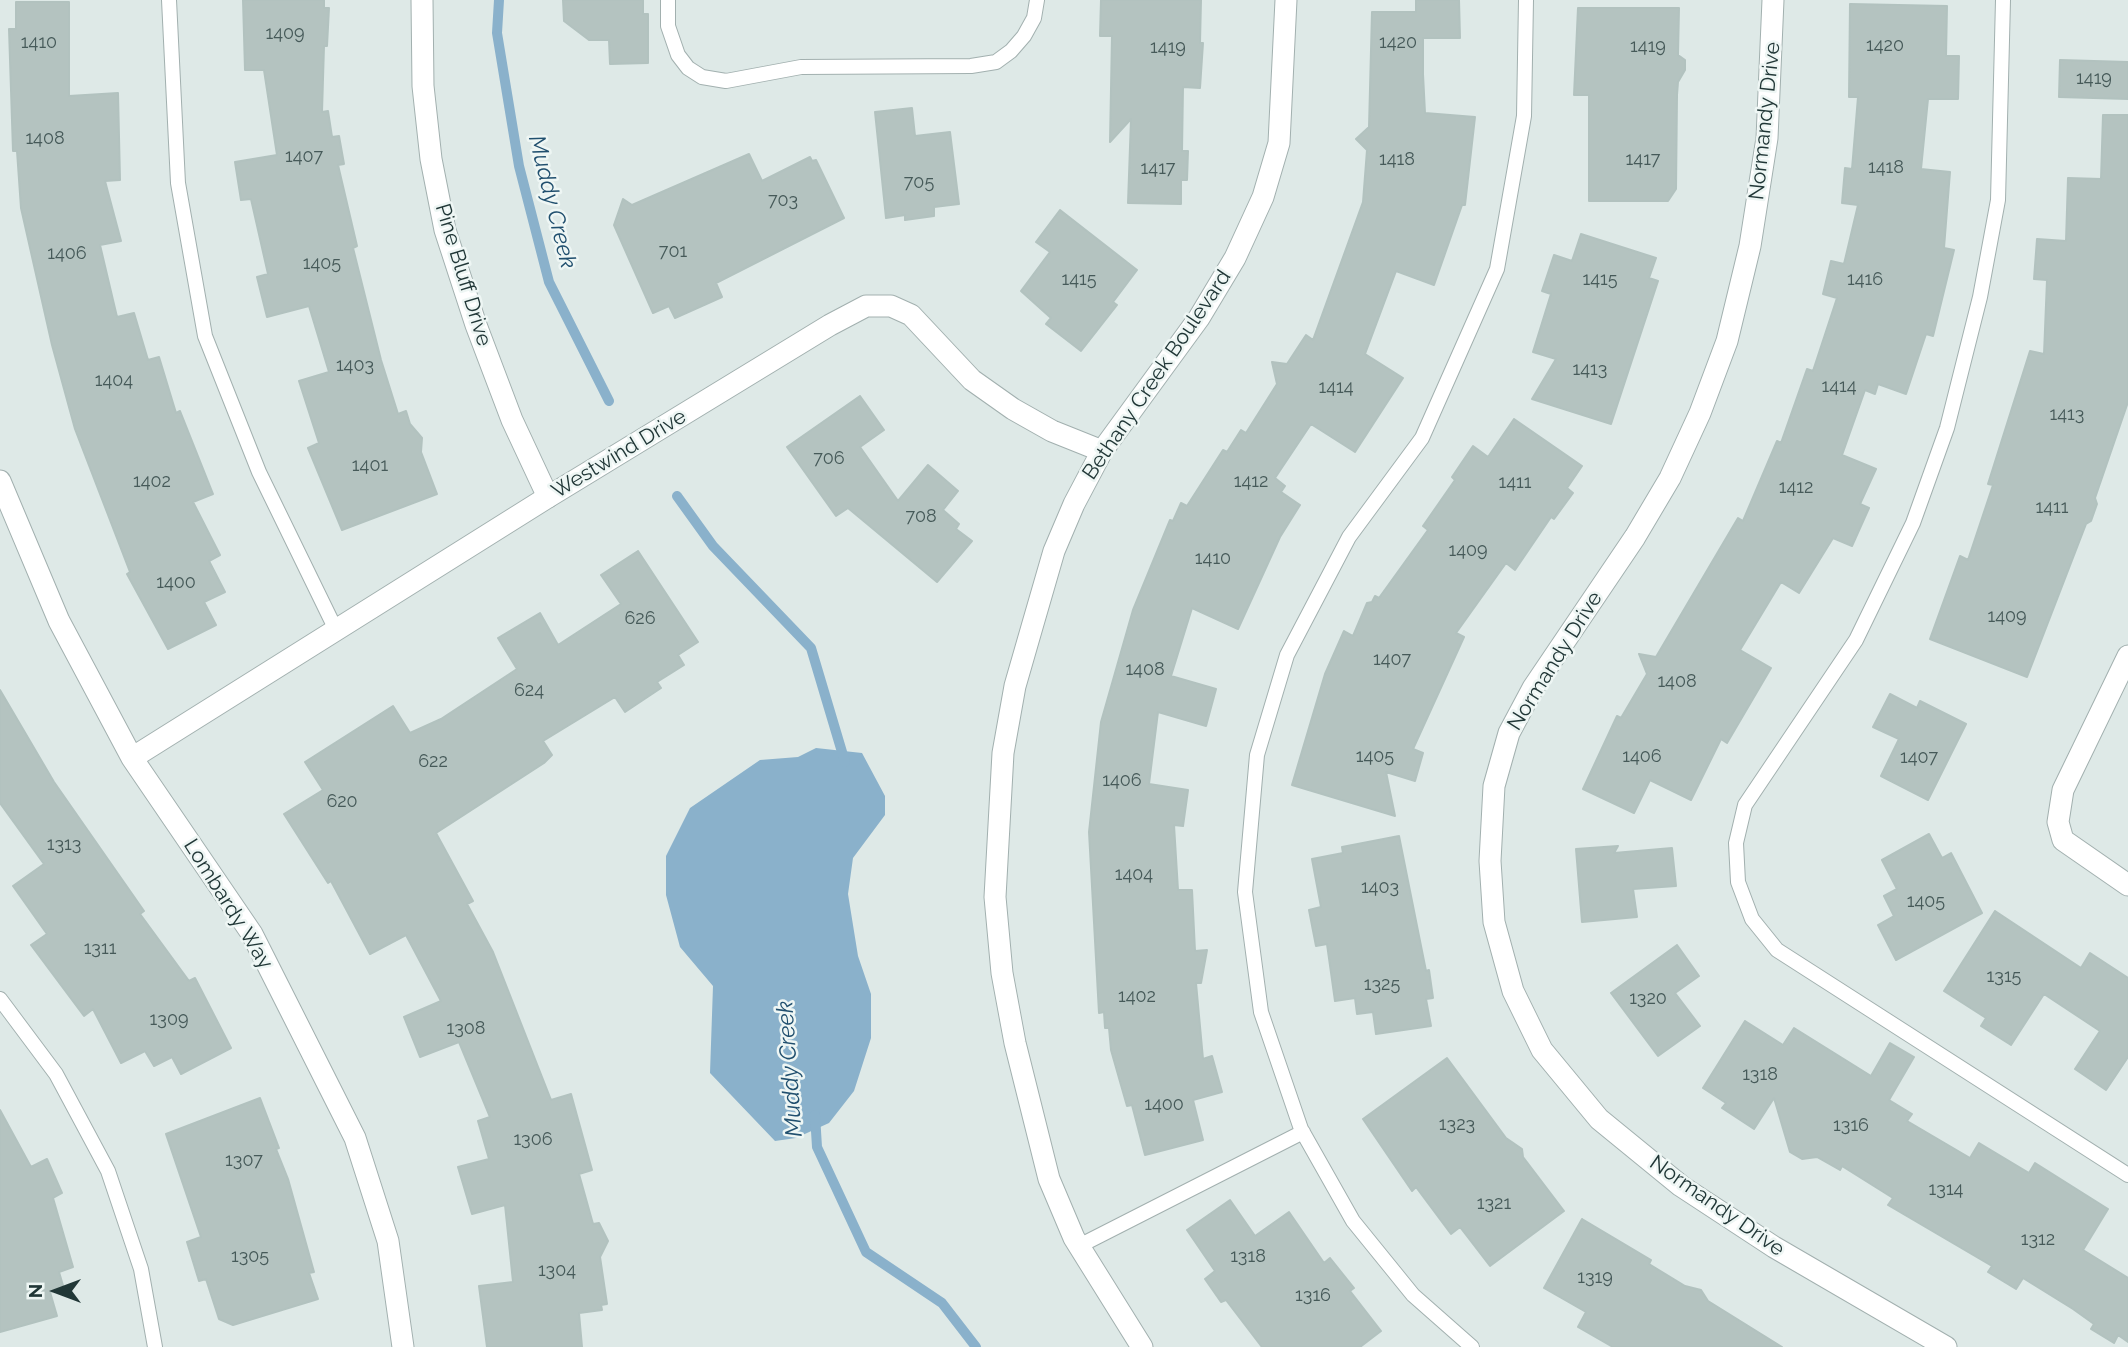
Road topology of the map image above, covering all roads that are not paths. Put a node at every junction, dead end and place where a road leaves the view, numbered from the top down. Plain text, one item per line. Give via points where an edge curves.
1 (169, 0) edge
2 (422, 0) edge
3 (668, 0) edge
4 (1037, 0) edge
5 (1286, 0) edge
6 (1526, 0) edge
7 (1773, 0) edge
8 (2003, 0) edge
9 (1102, 451) junction
10 (0, 481) edge
11 (548, 497) junction
12 (337, 630) junction
13 (2128, 656) edge
14 (132, 758) junction
15 (2128, 885) edge
16 (0, 999) edge
17 (1303, 1132) junction
18 (2128, 1175) edge
19 (1079, 1246) junction
20 (155, 1347) edge
21 (403, 1347) edge
22 (1142, 1347) edge
23 (1472, 1347) edge
24 (1946, 1347) edge

1 - 12 lane via 178,183 205,336 259,472
2 - 11 street, Pine Bluff Drive via 423,86 445,230 485,349
3 - 4 lane via 668,26 678,55 702,77 726,81 802,67 996,62 1024,36
5 - 9 street, Bethany Creek Boulevard via 1279,143 1263,197 1235,258 1199,318
6 - 17 lane via 1524,116 1497,269 1422,438 1349,537 1287,655 1258,755 1245,892 1261,1012
7 - 24 street, Normandy Drive via 1767,138 1750,246 1727,341 1670,478 1533,688 1509,733 1494,786 1490,861 1494,922 1513,991 1542,1049 1599,1119 1716,1209
8 - 18 lane via 1998,200 1980,297 1947,428 1913,523 1856,640 1745,805 1736,843 1738,882 1752,919 1777,950
9 - 11 street, Westwind Drive via 1052,431 972,380 911,315 891,306 866,306
9 - 19 street, Bethany Creek Boulevard via 1054,551 1015,686 1003,753 995,897 1002,973 1018,1055 1049,1180
10 - 14 street, Lombardy Way via 60,621
11 - 12 street, Westwind Drive
12 - 14 street, Westwind Drive
13 - 15 street via 2063,790 2058,822 2063,840
14 - 21 street, Lombardy Way via 252,934 355,1138 388,1241
16 - 20 lane via 57,1074 108,1171 141,1269
17 - 19 lane
17 - 23 lane via 1353,1221 1413,1295
19 - 22 street, Bethany Creek Boulevard

